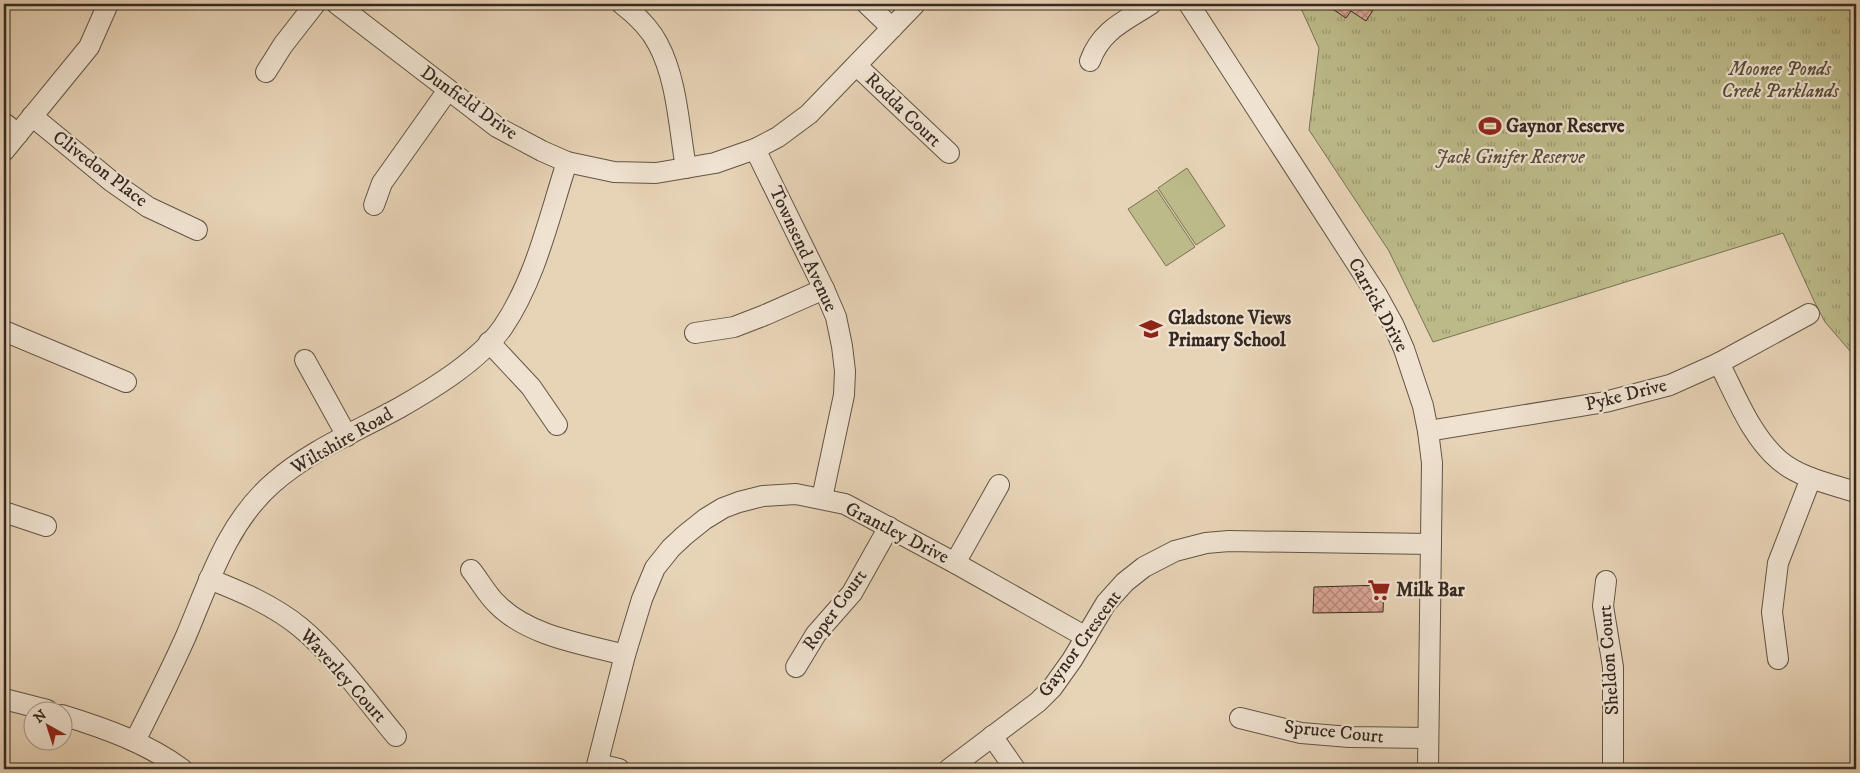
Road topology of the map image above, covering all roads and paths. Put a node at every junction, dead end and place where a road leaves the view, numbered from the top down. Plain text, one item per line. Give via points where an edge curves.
1 (108, 4) edge
2 (315, 4) edge
3 (622, 4) edge
4 (868, 4) edge
5 (915, 4) edge
6 (1151, 4) edge
7 (1189, 4) edge
8 (350, 7) edge
9 (892, 28) junction
10 (1090, 61) dead end
11 (857, 66) junction
12 (266, 72) dead end
13 (448, 90) junction
14 (32, 116) junction
15 (11, 129) edge
16 (755, 149) junction
17 (4, 151) edge
18 (949, 154) dead end
19 (567, 162) junction
20 (686, 168) junction
21 (374, 205) dead end
22 (197, 230) dead end
23 (824, 288) junction
24 (1809, 314) dead end
25 (4, 331) edge
26 (695, 333) dead end
27 (489, 342) junction
28 (305, 360) dead end
29 (1719, 363) junction
30 (126, 382) dead end
31 (557, 425) dead end
32 (1428, 431) junction
33 (347, 436) junction
34 (1811, 478) junction
35 (998, 485) dead end
36 (1856, 492) edge
37 (822, 498) junction
38 (4, 512) edge
39 (46, 526) dead end
40 (889, 527) junction
41 (1431, 544) junction
42 (955, 563) junction
43 (472, 570) dead end
44 (209, 578) junction
45 (1606, 581) dead end
46 (1086, 637) junction
47 (625, 656) junction
48 (1778, 659) dead end
49 (796, 667) dead end
50 (4, 700) edge
51 (22, 704) edge
52 (72, 718) edge
53 (1240, 718) dead end
54 (396, 736) dead end
55 (992, 736) junction
56 (1428, 738) junction
57 (135, 742) junction
58 (597, 766) edge
59 (182, 769) edge
60 (619, 769) edge
61 (949, 769) edge
62 (1015, 769) edge
63 (1428, 769) edge
64 (1613, 769) edge

1 - 14 street via 89,47
2 - 12 street
3 - 20 street via 658,42 670,72
4 - 9 street
5 - 9 street, Dunfield Drive
6 - 10 street via 1105,34
7 - 32 street, Carrick Drive via 1377,295 1404,349
8 - 13 street, Dunfield Drive
9 - 11 street, Dunfield Drive
11 - 16 street, Dunfield Drive via 809,114
11 - 18 street, Rodda Court
13 - 19 street, Dunfield Drive via 497,127
13 - 21 street via 382,183
14 - 15 street
14 - 22 street, Clivedon Place via 148,207
15 - 17 street
16 - 20 street, Dunfield Drive via 715,163
16 - 23 street, Townsend Avenue
19 - 20 street, Dunfield Drive via 614,172 656,173
19 - 27 street, Wiltshire Road via 530,278 502,328
23 - 26 street via 766,316 734,327
23 - 37 street, Townsend Avenue via 836,317 845,371 844,395
24 - 29 street, Pyke Drive
25 - 30 street
27 - 31 street via 531,387
27 - 33 street, Wiltshire Road via 470,362 428,392
28 - 33 street
29 - 32 street, Pyke Drive via 1670,385 1605,402
29 - 34 street via 1766,447 1780,461
32 - 41 street, Carrick Drive via 1432,463
33 - 44 street, Wiltshire Road via 273,483 234,529
34 - 36 street
34 - 48 street via 1778,563 1772,612
35 - 42 street
37 - 40 street, Grantley Drive via 845,504
37 - 47 street, Grantley Drive via 796,494 763,496 739,502 705,519 685,535 655,568
38 - 39 street
40 - 42 street, Grantley Drive
40 - 49 street, Roper Court via 852,593 816,634
41 - 46 street, Gaynor Crescent via 1229,541 1175,551 1124,582 1106,603
41 - 56 street, Carrick Drive
42 - 46 street, Grantley Drive
43 - 47 street via 497,604 523,623 547,634
44 - 54 street, Waverley Court via 269,606 299,626 338,666
44 - 57 street, Wiltshire Road via 186,636
45 - 64 street, Sheldon Court via 1603,606 1613,667
46 - 55 street, Gaynor Crescent via 1052,688
47 - 58 street, Grantley Drive
50 - 51 street
52 - 57 street
53 - 56 street, Spruce Court via 1301,733 1350,738
55 - 61 street, Gaynor Crescent
55 - 62 street
56 - 63 street, Carrick Drive
57 - 59 street
58 - 60 street

